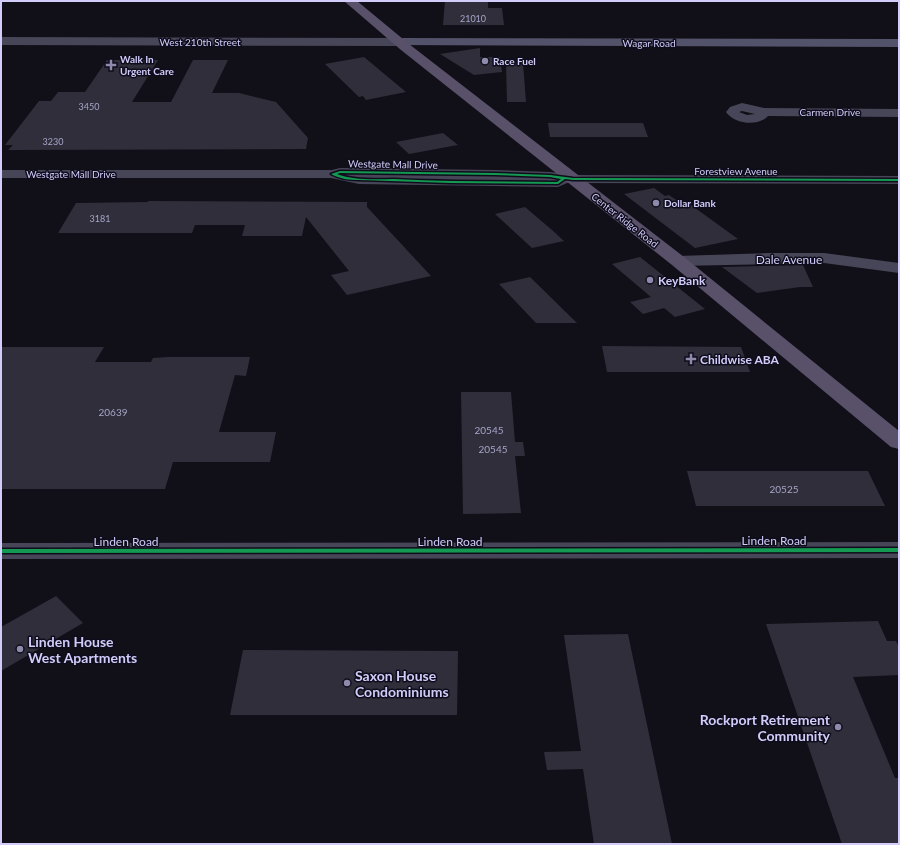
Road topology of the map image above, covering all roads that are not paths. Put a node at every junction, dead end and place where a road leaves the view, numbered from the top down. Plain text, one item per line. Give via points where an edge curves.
1 (353, 1) edge
2 (1, 41) edge
3 (399, 42) junction
4 (899, 43) edge
5 (762, 112) dead end
6 (899, 113) edge
7 (1, 174) edge
8 (568, 179) junction
9 (899, 180) edge
10 (678, 261) junction
11 (899, 268) edge
12 (899, 442) edge
13 (899, 550) edge
14 (1, 551) edge

1 - 3 main road, Center Ridge Road
2 - 3 street, West 210th Street
3 - 4 main road, Wagar Road
3 - 8 main road, Center Ridge Road
5 - 6 street, Carmen Drive
7 - 8 street, Westgate Mall Drive via 333,174 357,179 558,183
8 - 9 street, Forestview Avenue
8 - 10 main road, Center Ridge Road
10 - 11 street, Dale Avenue via 824,258
10 - 12 main road, Center Ridge Road
13 - 14 street, Linden Road

